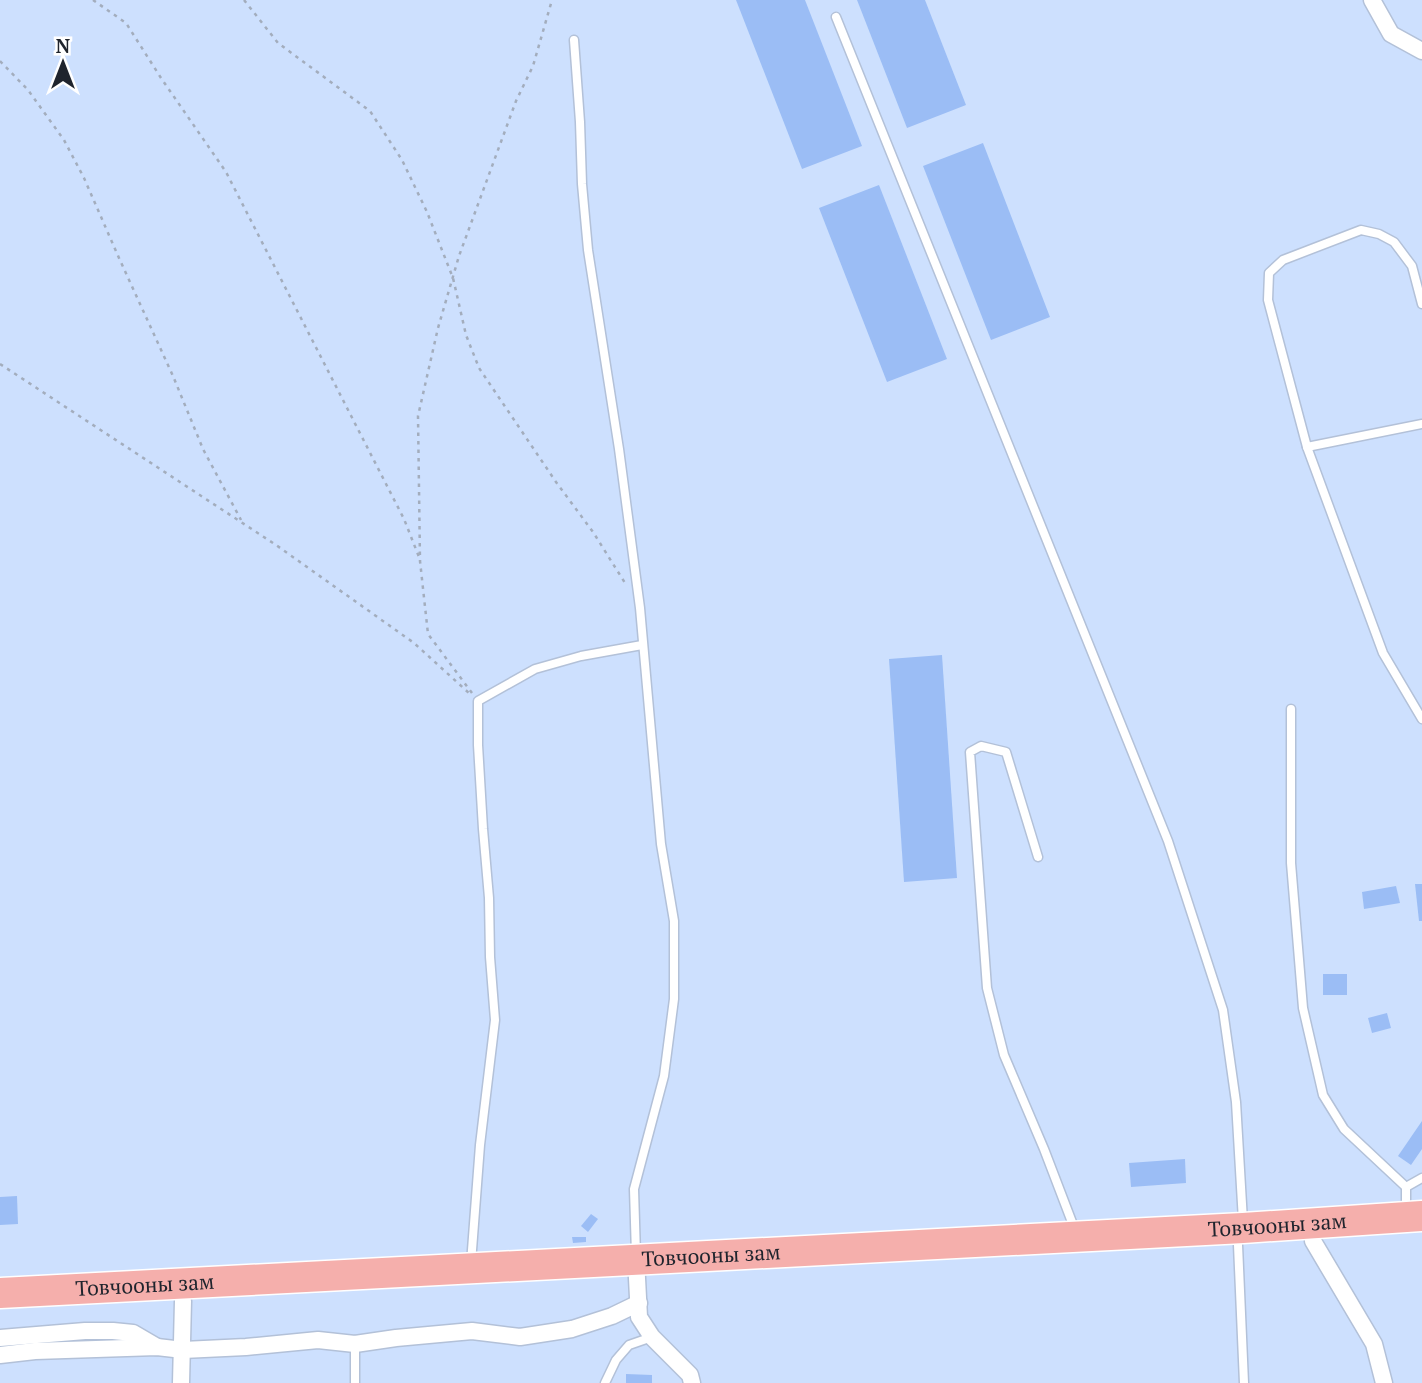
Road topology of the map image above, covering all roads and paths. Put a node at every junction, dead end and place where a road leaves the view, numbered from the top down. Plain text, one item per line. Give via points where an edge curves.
1 (93, 0) edge
2 (244, 0) edge
3 (552, 0) edge
4 (1371, 0) edge
5 (836, 18) dead end
6 (574, 40) dead end
7 (1422, 51) edge
8 (0, 61) edge
9 (453, 278) junction
10 (1422, 304) edge
11 (0, 364) edge
12 (1422, 424) edge
13 (1307, 447) junction
14 (242, 523) junction
15 (420, 561) junction
16 (640, 608) junction
17 (642, 645) junction
18 (478, 701) junction
19 (1291, 709) dead end
20 (1422, 719) edge
21 (1038, 857) dead end
22 (1422, 1178) edge
23 (1406, 1187) junction
24 (1410, 1217) edge
25 (1422, 1235) edge
26 (1078, 1236) junction
27 (1241, 1237) junction
28 (1313, 1241) junction
29 (470, 1268) junction
30 (637, 1280) junction
31 (0, 1293) edge
32 (183, 1301) junction
33 (0, 1311) edge
34 (652, 1337) junction
35 (0, 1338) edge
36 (355, 1344) junction
37 (157, 1347) junction
38 (183, 1350) junction
39 (0, 1355) edge
40 (181, 1383) edge
41 (355, 1383) edge
42 (605, 1383) edge
43 (692, 1383) edge
44 (1244, 1383) edge
45 (1384, 1383) edge

1 - 15 path via 126,23 226,172 404,519
2 - 9 path via 278,43 370,111 402,160
3 - 9 path via 533,66 516,100
4 - 7 street via 1391,34
5 - 27 lane via 1168,841 1223,1010 1236,1102
6 - 16 lane via 588,250
8 - 14 path via 28,90 84,178 203,449
9 - 15 path via 418,416
9 - 16 path via 479,368
10 - 13 lane via 1412,266 1394,242 1379,233 1361,230 1283,260 1269,273 1268,300
11 - 14 path
12 - 13 lane
13 - 20 lane via 1383,653
14 - 18 path via 414,643
15 - 18 path via 428,634
16 - 17 lane
17 - 18 lane via 535,669
17 - 30 lane via 661,844 674,921 674,999 664,1076 634,1189
18 - 29 lane via 495,1020
19 - 23 lane via 1292,876 1303,1008 1323,1095 1344,1129
21 - 26 lane via 1006,752 981,746 970,752 987,988 1004,1055
22 - 23 lane
23 - 24 lane
24 - 27 highway, Товчооны зам
25 - 28 highway, Товчооны зам
26 - 27 highway, Товчооны зам
26 - 30 highway, Товчооны зам
27 - 28 highway, Товчооны зам
27 - 30 highway, Товчооны зам
27 - 44 lane
28 - 45 street via 1374,1344
29 - 30 highway, Товчооны зам
29 - 31 highway, Товчооны зам
30 - 32 highway, Товчооны зам
30 - 34 street via 639,1317
30 - 36 street via 612,1316 572,1329 520,1337 472,1331
32 - 33 highway, Товчооны зам
32 - 38 street
34 - 42 lane via 629,1345
34 - 43 street via 690,1375
35 - 37 street via 113,1331 133,1333
36 - 38 street via 318,1340
36 - 41 lane
37 - 38 street
37 - 39 street
38 - 40 street

